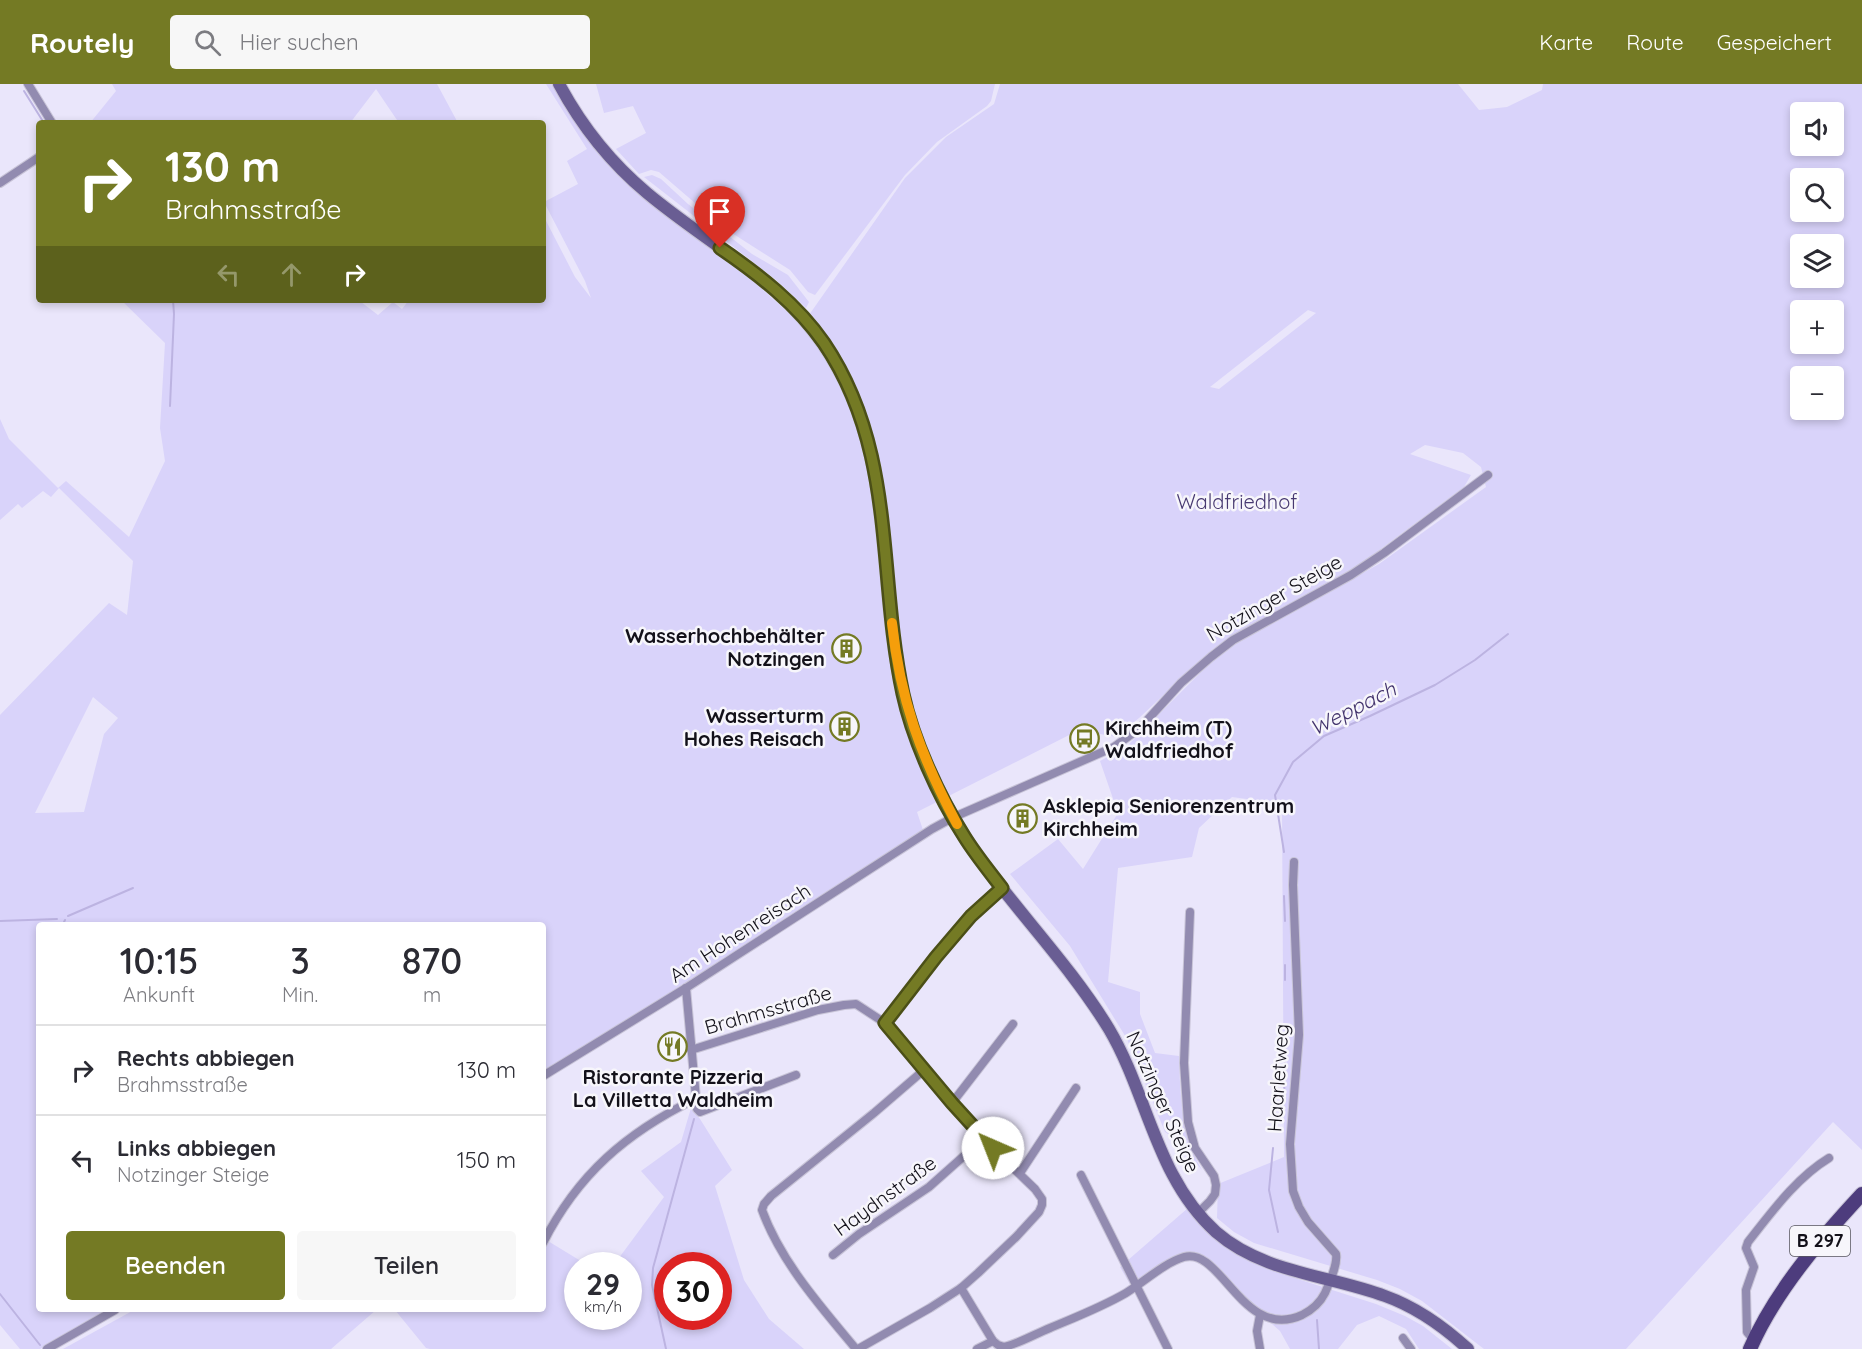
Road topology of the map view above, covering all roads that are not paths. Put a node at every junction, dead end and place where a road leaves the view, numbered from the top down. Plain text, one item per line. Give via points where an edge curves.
1 (28, 84) edge
2 (559, 84) edge
3 (50, 120) edge
4 (36, 159) edge
5 (0, 183) edge
6 (1488, 475) dead end
7 (954, 817) junction
8 (1294, 862) dead end
9 (1002, 888) junction
10 (1190, 912) dead end
11 (686, 988) junction
12 (885, 1023) junction
13 (1013, 1024) dead end
14 (691, 1050) junction
15 (924, 1070) junction
16 (546, 1074) edge
17 (796, 1075) dead end
18 (1076, 1088) dead end
19 (695, 1099) junction
20 (952, 1103) junction
21 (983, 1139) junction
22 (1828, 1158) dead end
23 (1020, 1173) junction
24 (1081, 1175) dead end
25 (1862, 1194) edge
26 (1198, 1213) junction
27 (546, 1238) edge
28 (833, 1255) dead end
29 (1329, 1280) junction
30 (1136, 1287) junction
31 (961, 1288) junction
32 (113, 1312) edge
33 (1260, 1315) junction
34 (1403, 1338) dead end
35 (993, 1341) junction
36 (1751, 1346) edge
37 (48, 1349) edge
38 (857, 1349) edge
39 (977, 1349) edge
40 (1168, 1349) edge
41 (1260, 1349) edge
42 (1411, 1349) edge
43 (1468, 1349) edge

1 - 3 street
2 - 7 main road, Notzinger Steige via 612,159 645,192 780,294 823,342 839,370 860,414 877,476 896,658 907,707 922,751
4 - 5 street
6 - 7 street, Notzinger Steige via 1351,575 1233,640 1181,683 1140,728 1114,747
7 - 9 main road, Notzinger Steige
7 - 11 street, Am Hohenreisach
8 - 29 street, Haarletweg via 1299,1035 1290,1144 1293,1191 1308,1222 1336,1254
9 - 12 street via 971,916
9 - 26 main road, Notzinger Steige via 1074,977 1110,1031 1172,1174
10 - 26 street via 1184,1063 1188,1122 1195,1148 1216,1185 1215,1194
11 - 14 street
11 - 16 street, Am Hohenreisach
12 - 14 street, Brahmsstraße via 855,1004 844,1005
12 - 15 street, Brahmsstraße
13 - 20 street
14 - 19 street
15 - 20 street, Brahmsstraße
15 - 38 street via 771,1196 762,1210 789,1262
17 - 19 street via 700,1112
18 - 23 street
19 - 27 street via 647,1126 605,1157 565,1205
20 - 21 street, Brahmsstraße
21 - 23 street, Brahmsstraße
21 - 28 street, Haydnstraße via 929,1187
22 - 36 street via 1794,1188 1748,1242 1746,1248 1754,1267 1746,1290
23 - 31 street, Brahmsstraße via 1042,1198 1039,1212
24 - 30 street
25 - 36 main road, B 297 via 1794,1275
26 - 29 main road, Notzinger Steige via 1242,1249 1277,1265
29 - 33 street via 1324,1294 1310,1311 1284,1319
29 - 43 main road, Notzinger Steige via 1388,1296 1434,1322
30 - 33 street via 1182,1258 1197,1256
30 - 35 street via 1011,1345 1004,1347
30 - 40 street
31 - 35 street
31 - 38 street
32 - 37 street
33 - 41 street
34 - 42 street
35 - 39 street

